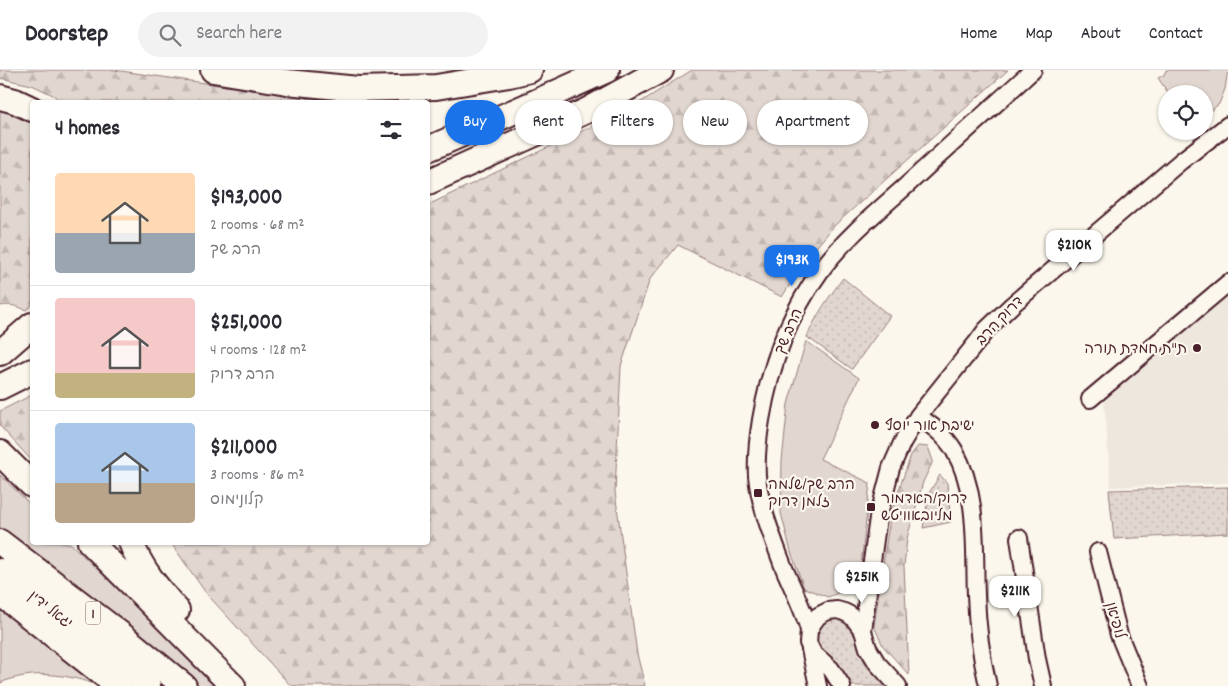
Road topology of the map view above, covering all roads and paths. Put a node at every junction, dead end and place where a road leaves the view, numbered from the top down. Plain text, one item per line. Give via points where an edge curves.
1 (213, 70) edge
2 (530, 70) edge
3 (607, 70) edge
4 (661, 70) edge
5 (1033, 70) edge
6 (0, 97) edge
7 (30, 108) edge
8 (1228, 125) edge
9 (430, 148) edge
10 (430, 181) edge
11 (1228, 283) edge
12 (30, 327) edge
13 (30, 337) edge
14 (0, 353) edge
15 (30, 372) edge
16 (0, 387) edge
17 (1090, 399) dead end
18 (918, 416) junction
19 (0, 452) edge
20 (30, 483) edge
21 (1019, 538) dead end
22 (0, 542) edge
23 (93, 545) edge
24 (132, 545) edge
25 (1098, 552) dead end
26 (0, 571) edge
27 (868, 583) junction
28 (795, 591) junction
29 (0, 593) edge
30 (833, 611) junction
31 (810, 630) junction
32 (863, 631) junction
33 (810, 649) junction
34 (118, 686) edge
35 (148, 686) edge
36 (184, 686) edge
37 (233, 686) edge
38 (241, 686) edge
39 (818, 686) edge
40 (842, 686) edge
41 (898, 686) edge
42 (988, 686) edge
43 (1043, 686) edge
44 (1140, 686) edge

1 - 2 highway via 358,89 436,87
3 - 9 highway
4 - 10 highway via 586,111
5 - 28 street, הרב שך via 848,239 822,270 790,322 774,361 764,401 758,437 757,477 762,503
6 - 7 highway
8 - 18 street, דרוק הרב via 1012,304 986,330
11 - 17 street
12 - 14 highway
13 - 14 highway
15 - 16 highway
18 - 27 street, דרוק הרב via 890,468
18 - 42 street via 936,429 954,449 969,487 974,526 978,634
19 - 20 highway
21 - 43 street
22 - 36 highway, יגאל ידין / 1
23 - 37 highway
24 - 38 highway via 159,590
25 - 44 street, לופיאן via 1119,634
26 - 35 highway, יגאל ידין / 1
27 - 30 street via 856,600
27 - 32 street, דרוק הרב
28 - 30 street
28 - 31 street, הרב שך
29 - 34 highway
30 - 31 street via 818,616
30 - 32 street via 850,615
31 - 33 street, הרב שך
32 - 41 street via 877,663
33 - 39 street, הרב שך
33 - 40 street

